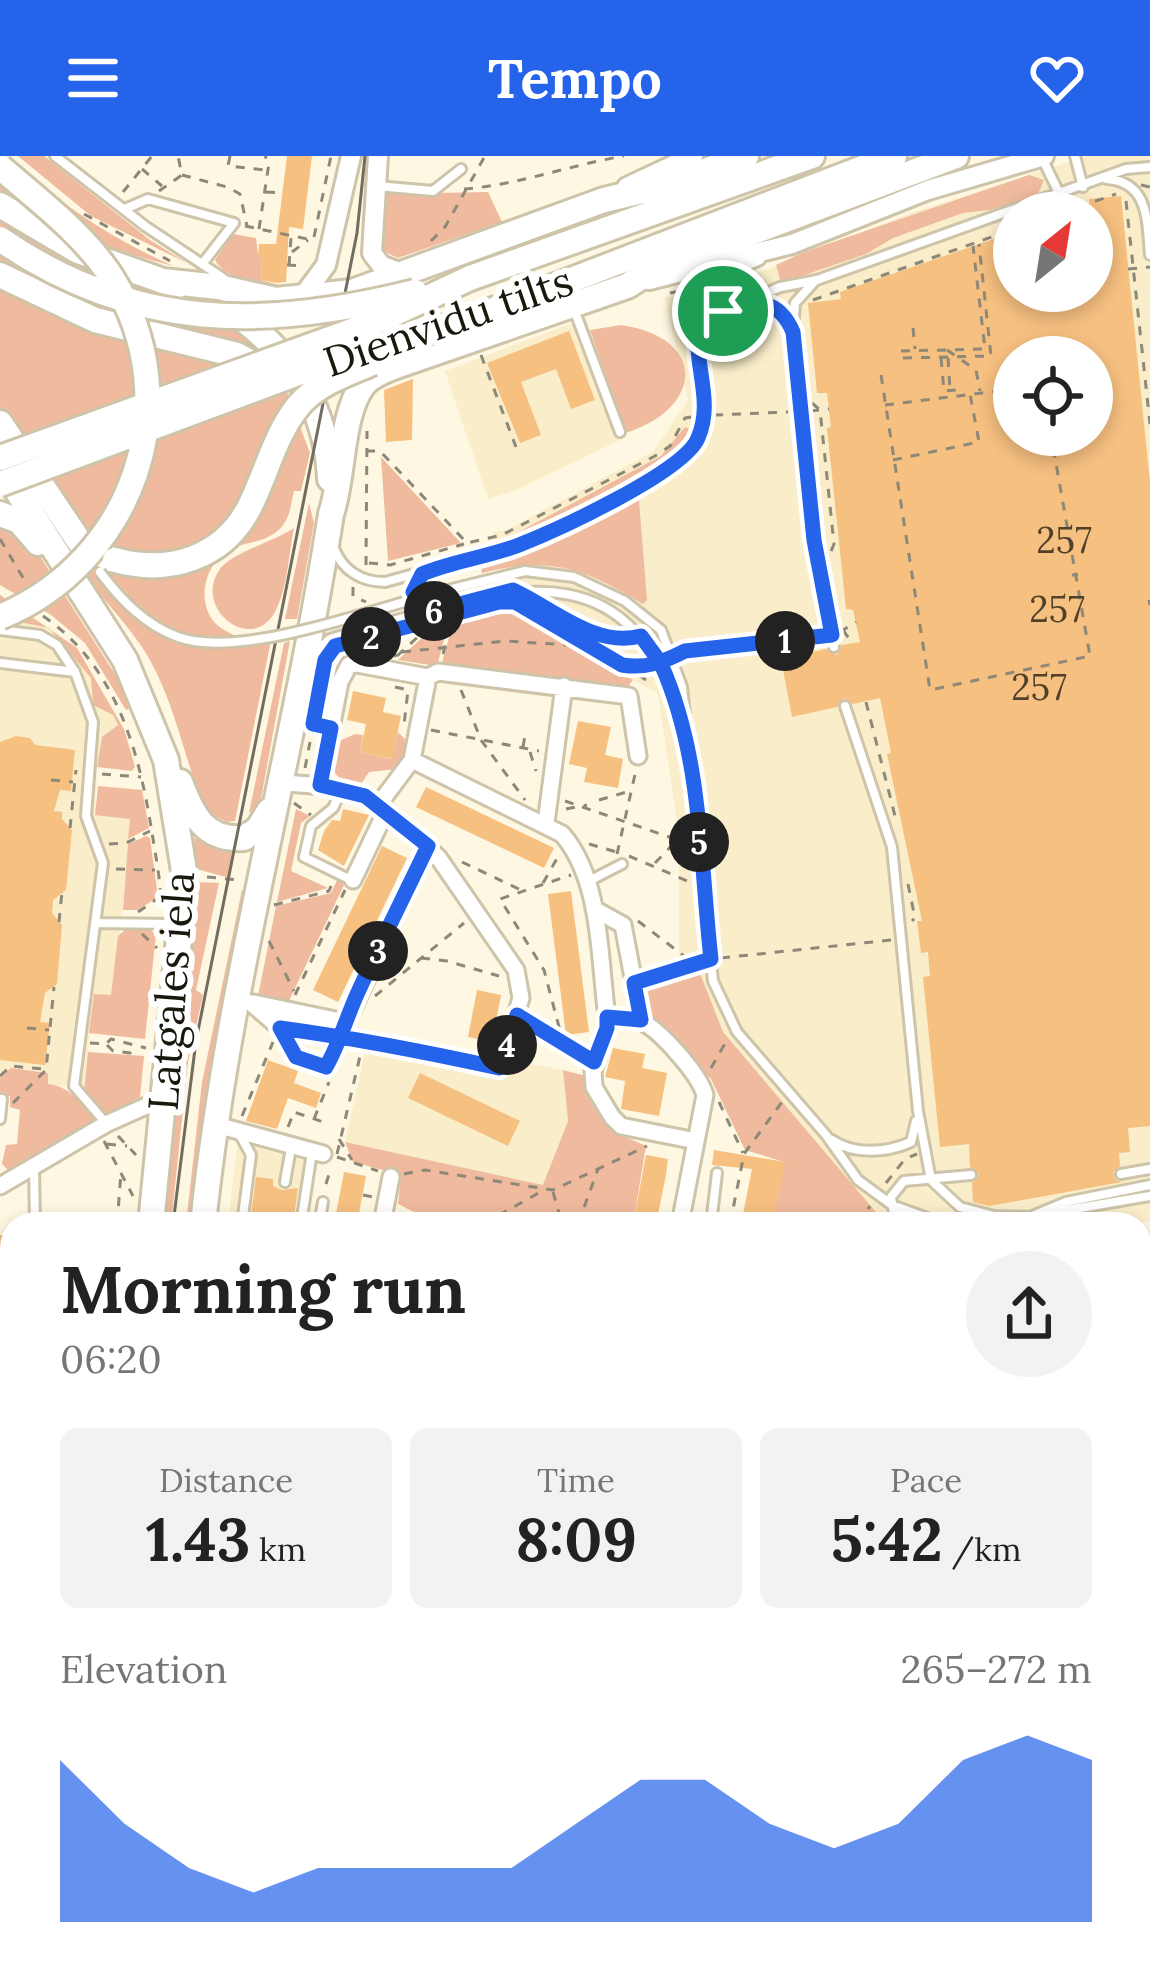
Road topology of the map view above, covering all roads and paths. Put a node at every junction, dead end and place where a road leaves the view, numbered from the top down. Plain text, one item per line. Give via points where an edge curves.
1 (55, 156) edge
2 (152, 156) edge
3 (178, 156) edge
4 (230, 156) edge
5 (265, 156) edge
6 (331, 156) edge
7 (351, 156) edge
8 (378, 156) edge
9 (485, 156) edge
10 (624, 156) edge
11 (693, 156) edge
12 (746, 156) edge
13 (812, 156) edge
14 (894, 156) edge
15 (956, 156) edge
16 (1042, 156) edge
17 (1075, 156) edge
18 (0, 167) edge
19 (1150, 167) edge
20 (141, 169) junction
21 (460, 169) dead end
22 (268, 171) junction
23 (182, 175) junction
24 (1106, 179) junction
25 (376, 186) junction
26 (1083, 187) junction
27 (164, 188) junction
28 (464, 189) junction
29 (265, 192) junction
30 (1059, 192) edge
31 (1069, 192) edge
32 (283, 194) dead end
33 (1113, 194) edge
34 (1150, 195) edge
35 (148, 199) junction
36 (307, 200) dead end
37 (604, 200) junction
38 (114, 202) junction
39 (321, 202) junction
40 (0, 205) edge
41 (1145, 206) junction
42 (77, 209) dead end
43 (124, 210) junction
44 (993, 218) edge
45 (234, 224) junction
46 (247, 226) junction
47 (259, 229) junction
48 (292, 236) junction
49 (993, 236) edge
50 (0, 238) edge
51 (311, 240) junction
52 (792, 244) junction
53 (422, 250) dead end
54 (290, 253) junction
55 (311, 254) dead end
56 (1150, 255) edge
57 (452, 256) junction
58 (203, 263) junction
59 (1150, 267) edge
60 (1131, 269) junction
61 (168, 272) junction
62 (312, 272) dead end
63 (401, 273) junction
64 (0, 275) edge
65 (470, 278) junction
66 (817, 280) junction
67 (858, 282) dead end
68 (627, 286) junction
69 (248, 296) junction
70 (300, 300) junction
71 (746, 303) junction
72 (572, 304) junction
73 (723, 311) junction
74 (467, 320) junction
75 (913, 328) dead end
76 (793, 332) junction
77 (467, 347) junction
78 (947, 350) junction
79 (915, 351) junction
80 (941, 358) junction
81 (1144, 372) edge
82 (880, 376) dead end
83 (993, 393) edge
84 (970, 395) junction
85 (982, 395) junction
86 (954, 396) junction
87 (883, 406) junction
88 (820, 410) junction
89 (829, 410) dead end
90 (801, 411) junction
91 (705, 416) junction
92 (0, 423) edge
93 (368, 423) dead end
94 (1150, 424) edge
95 (620, 432) dead end
96 (516, 447) dead end
97 (366, 451) junction
98 (1054, 456) edge
99 (892, 460) junction
100 (0, 461) edge
101 (0, 484) edge
102 (0, 514) edge
103 (330, 522) junction
104 (0, 539) edge
105 (467, 543) junction
106 (829, 556) dead end
107 (108, 566) junction
108 (429, 571) junction
109 (513, 590) junction
110 (31, 591) dead end
111 (81, 596) junction
112 (41, 609) dead end
113 (440, 610) junction
114 (451, 616) dead end
115 (0, 617) edge
116 (47, 619) dead end
117 (856, 622) dead end
118 (419, 625) dead end
119 (0, 630) edge
120 (843, 631) junction
121 (382, 634) dead end
122 (832, 635) junction
123 (641, 636) junction
124 (575, 637) dead end
125 (852, 643) dead end
126 (591, 646) junction
127 (834, 647) dead end
128 (445, 648) junction
129 (402, 652) junction
130 (672, 658) junction
131 (660, 662) junction
132 (0, 663) edge
133 (622, 665) junction
134 (75, 672) junction
135 (300, 673) junction
136 (433, 675) junction
137 (458, 683) dead end
138 (564, 686) junction
139 (391, 687) dead end
140 (663, 691) dead end
141 (845, 706) dead end
142 (303, 718) junction
143 (331, 728) junction
144 (418, 728) junction
145 (525, 735) dead end
146 (481, 740) junction
147 (523, 749) junction
148 (530, 750) junction
149 (689, 750) junction
150 (549, 753) dead end
151 (638, 756) joint
152 (166, 760) junction
153 (412, 760) junction
154 (76, 770) dead end
155 (88, 772) junction
156 (51, 780) dead end
157 (75, 782) junction
158 (320, 785) junction
159 (284, 789) junction
160 (632, 790) junction
161 (340, 791) junction
162 (550, 795) junction
163 (599, 800) dead end
164 (584, 805) junction
165 (383, 808) junction
166 (546, 818) junction
167 (624, 823) junction
168 (70, 828) dead end
169 (689, 828) dead end
170 (152, 830) junction
171 (568, 840) junction
172 (678, 840) junction
173 (97, 845) junction
174 (428, 846) junction
175 (654, 865) dead end
176 (618, 866) joint
177 (103, 868) junction
178 (158, 870) junction
179 (195, 877) dead end
180 (584, 877) junction
181 (345, 881) junction
182 (247, 882) dead end
183 (542, 885) junction
184 (329, 891) junction
185 (523, 891) junction
186 (62, 892) dead end
187 (161, 896) junction
188 (52, 905) dead end
189 (61, 905) junction
190 (270, 905) dead end
191 (593, 909) junction
192 (474, 910) junction
193 (637, 920) dead end
194 (59, 922) dead end
195 (97, 923) junction
196 (114, 923) junction
197 (170, 924) junction
198 (264, 935) dead end
199 (901, 939) junction
200 (158, 949) dead end
201 (419, 958) junction
202 (711, 959) junction
203 (694, 963) junction
204 (519, 981) junction
205 (634, 983) junction
206 (54, 987) dead end
207 (296, 994) dead end
208 (243, 1001) junction
209 (517, 1015) junction
210 (607, 1017) junction
211 (641, 1020) junction
212 (344, 1024) junction
213 (27, 1028) dead end
214 (280, 1028) junction
215 (51, 1030) junction
216 (364, 1039) junction
217 (728, 1039) dead end
218 (80, 1042) junction
219 (562, 1042) junction
220 (106, 1044) junction
221 (136, 1047) junction
222 (148, 1048) dead end
223 (503, 1059) joint
224 (594, 1062) junction
225 (0, 1065) edge
226 (11, 1066) junction
227 (326, 1067) junction
228 (46, 1070) junction
229 (0, 1076) edge
230 (702, 1084) junction
231 (164, 1098) junction
232 (2, 1100) edge
233 (719, 1101) dead end
234 (782, 1101) dead end
235 (918, 1111) junction
236 (0, 1115) edge
237 (314, 1119) junction
238 (326, 1124) dead end
239 (225, 1127) junction
240 (107, 1135) junction
241 (826, 1136) junction
242 (288, 1140) junction
243 (139, 1141) dead end
244 (340, 1141) junction
245 (695, 1141) junction
246 (128, 1146) junction
247 (646, 1146) dead end
248 (323, 1154) junction
249 (744, 1154) junction
250 (353, 1162) junction
251 (34, 1167) junction
252 (598, 1167) junction
253 (1150, 1169) edge
254 (121, 1172) junction
255 (717, 1173) dead end
256 (1121, 1174) dead end
257 (971, 1175) dead end
258 (136, 1177) dead end
259 (391, 1177) junction
260 (932, 1180) junction
261 (285, 1182) dead end
262 (0, 1185) edge
263 (1150, 1185) edge
264 (550, 1189) junction
265 (363, 1195) dead end
266 (374, 1197) dead end
267 (1146, 1198) edge
268 (323, 1202) joint
269 (870, 1205) dead end
270 (892, 1205) junction
271 (35, 1212) edge
272 (118, 1212) edge
273 (152, 1212) edge
274 (206, 1212) edge
275 (244, 1212) edge
276 (305, 1212) edge
277 (322, 1212) edge
278 (384, 1212) edge
279 (507, 1212) edge
280 (558, 1212) edge
281 (582, 1212) edge
282 (682, 1212) edge
283 (712, 1212) edge
284 (732, 1212) edge
285 (866, 1212) edge
286 (895, 1212) edge
287 (911, 1212) edge
288 (974, 1212) edge
289 (1040, 1212) edge
290 (1063, 1212) edge

1 - 38 lane
2 - 20 path
3 - 23 path
4 - 22 path via 228,166
5 - 22 path
6 - 39 path
7 - 70 street via 326,265
8 - 25 street
9 - 28 path
10 - 28 path
11 - 37 street
12 - 37 highway
13 - 65 highway, Dienvidu tilts
14 - 74 highway, Dienvidu tilts
15 - 68 highway
16 - 30 lane
16 - 52 street
17 - 26 lane
18 - 115 highway, bridge via 78,236 114,281 138,335 148,405 141,461 112,526 53,589
19 - 24 lane
20 - 27 path
20 - 38 path
21 - 25 lane via 433,191
22 - 29 path
23 - 27 path
23 - 46 path via 240,194
24 - 26 lane
24 - 41 lane via 1122,180
25 - 63 street via 372,253
26 - 31 lane
27 - 35 path
28 - 53 path
29 - 32 path
29 - 47 path
33 - 60 path via 1126,194
34 - 41 lane
35 - 43 lane
35 - 45 lane
36 - 39 path
37 - 57 highway
38 - 43 lane
39 - 51 path
40 - 61 highway via 78,251
41 - 56 lane
42 - 61 path
43 - 58 lane
44 - 66 lane
45 - 46 path
45 - 58 lane
46 - 47 path
47 - 48 path
48 - 51 path
48 - 54 path
49 - 67 path
50 - 65 highway, bridge via 102,291 208,316 318,314
51 - 54 path
51 - 55 path
52 - 68 street
52 - 73 lane via 712,281 711,297
54 - 62 path via 288,265
57 - 63 highway
57 - 77 highway via 416,276 408,299 420,331 437,344
58 - 69 lane
59 - 60 path
60 - 81 path
61 - 69 highway
61 - 103 highway via 251,325 313,397 329,454
63 - 70 highway
64 - 103 highway via 95,320 237,355 270,373 302,410
65 - 100 highway, Dienvidu tilts, bridge via 374,323
66 - 71 lane
66 - 76 lane via 794,303
68 - 72 highway
69 - 70 highway
71 - 73 lane
71 - 76 lane via 780,309
72 - 77 highway
72 - 95 lane
73 - 91 lane via 698,329
74 - 101 highway, Dienvidu tilts, bridge via 309,369
74 - 107 highway, bridge via 305,399 248,510 218,545 186,562
75 - 79 path
76 - 90 lane
77 - 96 path
77 - 103 highway via 364,383 348,423
78 - 79 path
78 - 80 path via 985,349 976,245 991,356
78 - 85 path via 976,370
78 - 86 path
79 - 80 path via 902,354
80 - 86 path via 944,391
81 - 94 path
82 - 87 path
83 - 85 path
84 - 85 path
84 - 86 path
84 - 99 path via 979,442
86 - 87 path
87 - 99 path
88 - 89 path
88 - 90 path
88 - 106 path
90 - 91 path
90 - 122 lane
91 - 105 path via 685,418 655,456 502,535
91 - 108 lane via 698,441 668,469 554,530
92 - 107 highway via 79,541
93 - 97 path
97 - 105 path via 380,451
97 - 105 path via 366,565
98 - 99 path via 1090,656 930,690
100 - 111 highway
102 - 111 highway via 29,529
103 - 108 lane via 337,556 370,582
103 - 135 highway, Latgales iela
104 - 110 path
107 - 130 lane, bridge via 140,616 211,643 291,631 525,571 574,577 653,622
108 - 113 lane via 413,592 420,605
109 - 113 lane
109 - 123 lane via 604,638
109 - 123 lane via 587,598
111 - 152 highway, Latgales iela via 125,661
112 - 116 path
113 - 135 lane via 330,639
114 - 128 path
117 - 120 path
118 - 129 path via 436,620
119 - 134 lane via 40,635
120 - 122 path
120 - 125 path
121 - 129 path via 396,657
122 - 127 lane
122 - 130 path
123 - 131 lane
124 - 126 path
126 - 128 path via 505,641
126 - 133 path
128 - 129 path
128 - 136 path
130 - 149 lane
131 - 133 path
131 - 149 lane
132 - 134 lane
133 - 140 path
134 - 155 lane via 93,722
135 - 142 highway, Latgales iela
136 - 138 street
136 - 143 street via 349,665
136 - 144 street
137 - 146 path
138 - 151 street via 629,696
138 - 162 street
139 - 144 path via 408,690 402,725
141 - 199 lane via 892,847
142 - 143 street
142 - 159 highway, Latgales iela
142 - 159 path
143 - 158 street
144 - 146 path
144 - 153 street
145 - 147 path
146 - 147 path
146 - 166 path
147 - 148 path
148 - 150 path
148 - 162 path
149 - 202 lane
151 - 160 path
152 - 159 highway, Latgales iela via 199,824 216,835 244,838
152 - 197 highway, Latgales iela via 184,860
153 - 165 street
153 - 166 street
154 - 157 path
155 - 170 path via 144,780
155 - 173 lane via 86,816
156 - 157 path
157 - 168 path
158 - 159 street
158 - 161 street
159 - 208 highway, Latgales iela
160 - 163 path
160 - 167 path
161 - 165 street
161 - 181 lane via 311,826 304,857
162 - 164 path
162 - 166 street
164 - 166 path
164 - 167 path
165 - 174 street
165 - 181 street
166 - 171 street
167 - 172 path
167 - 176 path
169 - 172 path
170 - 173 path
170 - 178 path
171 - 180 street
171 - 183 path
172 - 175 path
173 - 177 lane
174 - 185 path
174 - 192 street
174 - 212 street
176 - 180 lane
177 - 178 path
177 - 195 lane
178 - 187 path
179 - 182 path
180 - 183 path
180 - 191 street
181 - 184 path
181 - 184 path
183 - 185 path
184 - 190 path
185 - 219 path via 500,899 544,970
186 - 189 path
187 - 196 path
187 - 197 path
188 - 189 path
189 - 194 path
191 - 205 street via 623,925
191 - 210 street
192 - 201 path
192 - 204 street
193 - 203 path
195 - 196 lane
195 - 218 lane
196 - 197 lane
197 - 200 path
197 - 231 highway, Latgales iela
198 - 207 path
199 - 202 path
199 - 235 lane
201 - 204 path
201 - 212 path
202 - 203 path
202 - 241 lane via 737,1032
203 - 205 path
204 - 209 street
205 - 211 street
206 - 215 path
208 - 212 street
208 - 214 street
208 - 239 highway, Latgales iela
209 - 219 path
209 - 223 street
210 - 211 street
210 - 224 street
211 - 230 street
212 - 214 street
212 - 216 lane
212 - 227 street
213 - 215 path
214 - 227 street via 296,1057
215 - 228 path
216 - 223 lane via 499,1068
216 - 244 path
217 - 230 path
218 - 220 path
218 - 240 lane via 74,1086
219 - 224 path
220 - 221 path
220 - 221 path via 130,1053
221 - 222 path
224 - 245 street via 594,1087 621,1126
225 - 226 path
226 - 228 path
226 - 229 path
227 - 237 path via 332,1073
228 - 236 path
230 - 245 street
231 - 240 street
231 - 273 highway, Latgales iela
232 - 236 lane
233 - 249 path
234 - 249 path
235 - 241 lane via 903,1146 858,1151
235 - 260 lane
237 - 238 path
237 - 242 path via 295,1112
239 - 242 street
239 - 274 highway, Latgales iela
239 - 275 lane via 251,1155
240 - 246 path
240 - 246 path
240 - 251 street
240 - 254 path
241 - 270 lane via 858,1180
242 - 248 street
242 - 261 lane
243 - 246 path via 138,1156
244 - 248 path
244 - 250 path
245 - 282 street
247 - 252 path
248 - 250 path
248 - 268 path
248 - 276 lane
249 - 284 path
250 - 259 path
251 - 262 street
251 - 271 lane
252 - 264 path
252 - 281 path
253 - 256 lane
254 - 258 path via 134,1198
254 - 272 path
255 - 283 lane
257 - 260 lane
259 - 264 path via 425,1170
259 - 278 street
260 - 270 lane via 904,1181
260 - 288 lane
263 - 289 lane
264 - 279 path
264 - 280 path
265 - 266 path
267 - 290 lane
268 - 277 lane
269 - 285 path
270 - 286 lane
270 - 287 lane

